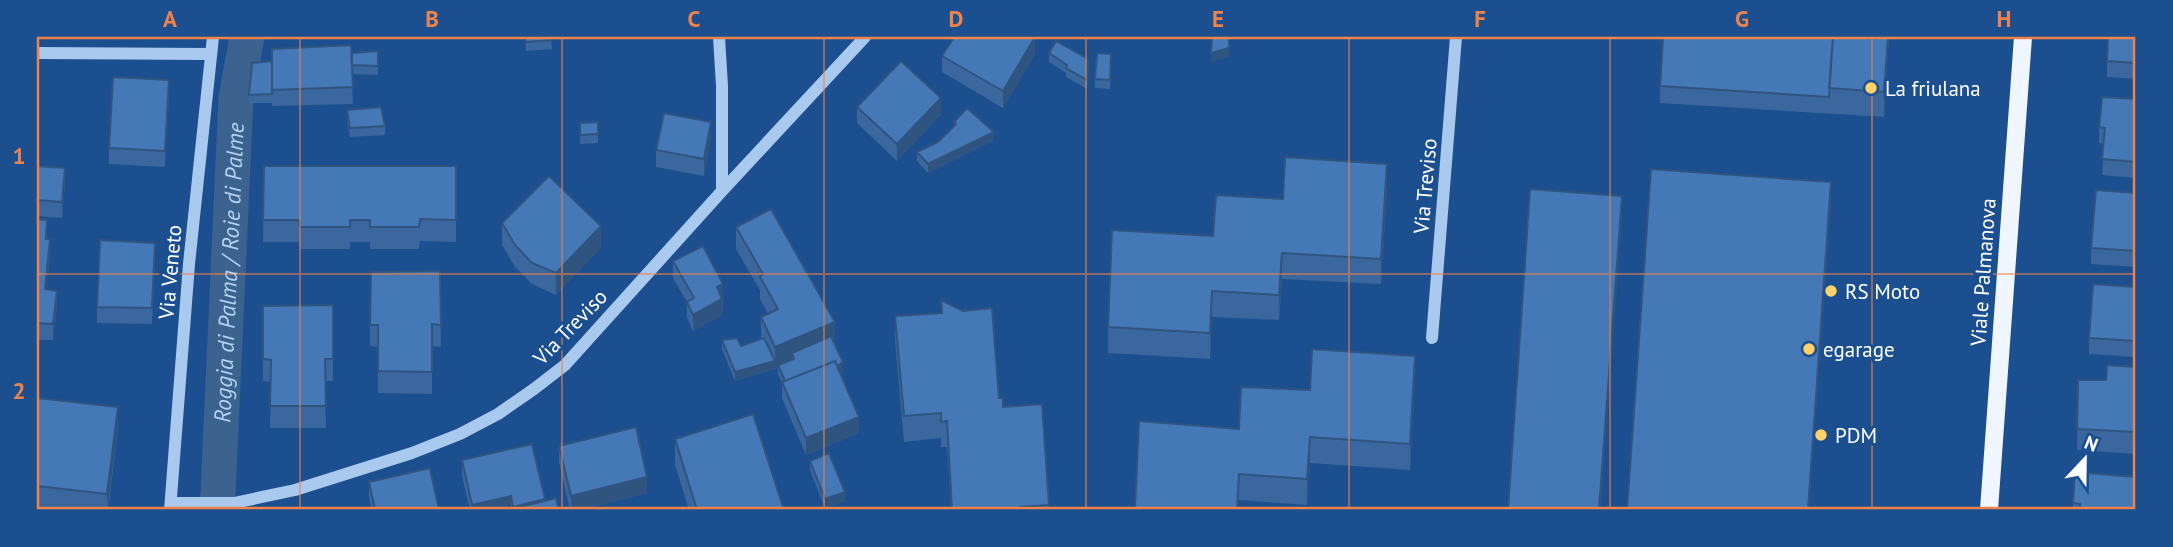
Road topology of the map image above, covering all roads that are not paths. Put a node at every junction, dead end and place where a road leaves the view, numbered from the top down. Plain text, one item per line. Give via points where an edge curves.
1 (213, 37) edge
2 (719, 37) edge
3 (865, 37) edge
4 (1456, 37) edge
5 (2023, 37) edge
6 (37, 53) edge
7 (210, 54) junction
8 (722, 191) junction
9 (1432, 338) dead end
10 (171, 507) edge
11 (1989, 510) edge

1 - 7 street, Via Veneto
2 - 8 street
3 - 8 street, Via Treviso
4 - 9 street, Via Treviso
5 - 11 main road, Viale Palmanova
6 - 7 street
7 - 10 street, Via Veneto
8 - 10 street, Via Treviso via 565,365 498,414 412,453 295,490 234,503

